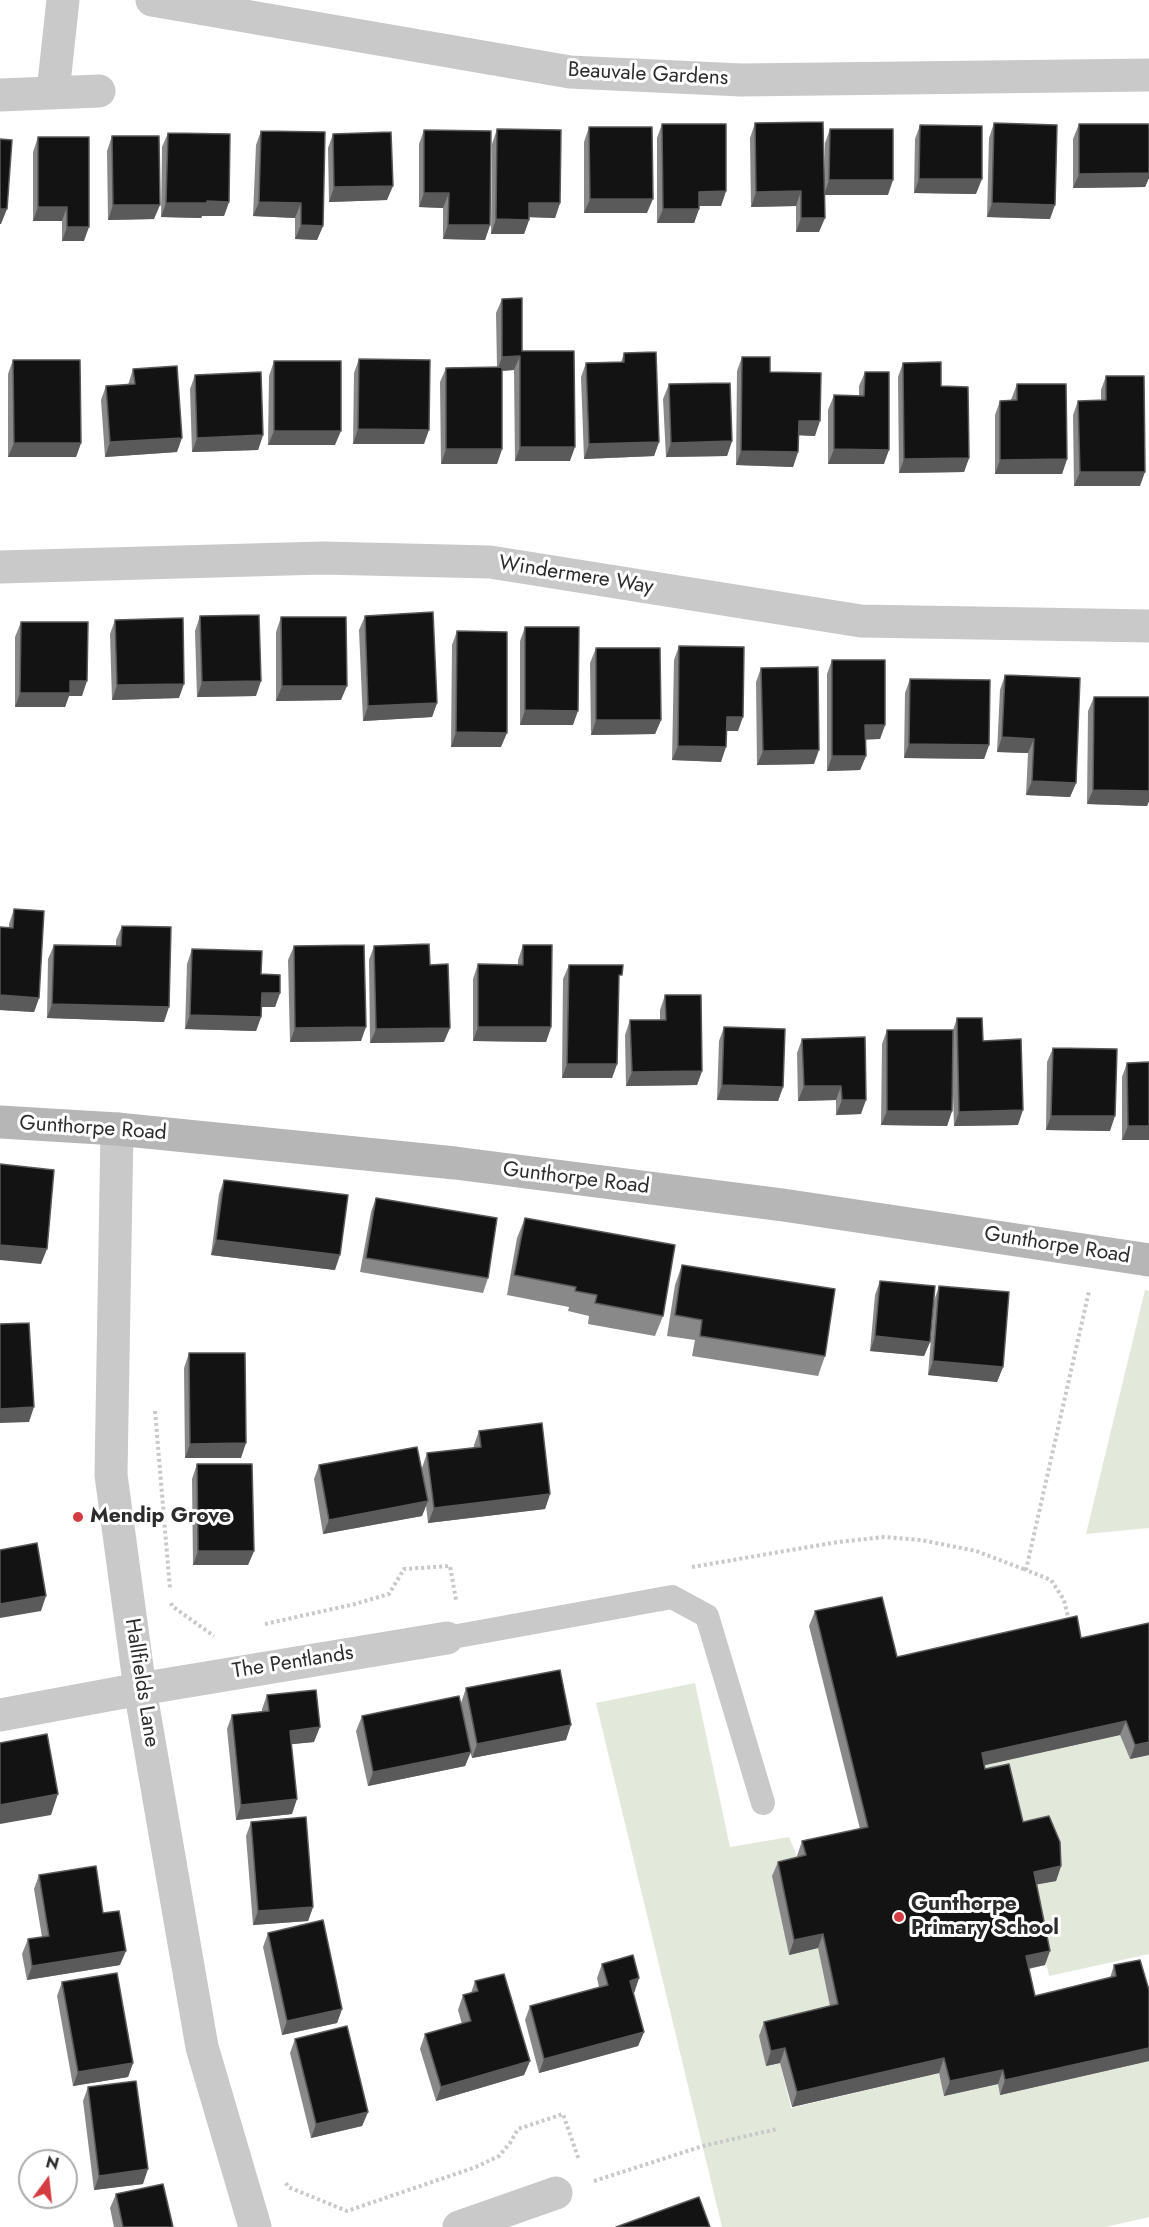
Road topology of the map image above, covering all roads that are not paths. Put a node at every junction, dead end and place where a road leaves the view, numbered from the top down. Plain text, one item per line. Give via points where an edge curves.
1 (63, 0) edge
2 (152, 0) edge
3 (1149, 75) edge
4 (99, 91) dead end
5 (53, 92) junction
6 (0, 95) edge
7 (0, 567) edge
8 (1149, 627) edge
9 (0, 1122) edge
10 (117, 1129) junction
11 (1149, 1260) edge
12 (454, 1637) joint
13 (140, 1689) junction
14 (0, 1715) edge
15 (764, 1803) dead end
16 (571, 2188) road end
17 (255, 2227) edge
18 (459, 2227) edge

1 - 5 street
2 - 3 street, Beauvale Gardens via 570,72 741,80
4 - 5 street
5 - 6 street
7 - 8 street, Windermere Way via 322,558 490,562 861,621
9 - 10 street, Gunthorpe Road
10 - 11 street, Gunthorpe Road via 455,1163 795,1207
10 - 13 street, Hallfields Lane via 111,1475
12 - 13 street, The Pentlands
12 - 15 lane via 672,1597 707,1616
13 - 14 street
13 - 17 street, Hallfields Lane via 202,2047
16 - 18 street

